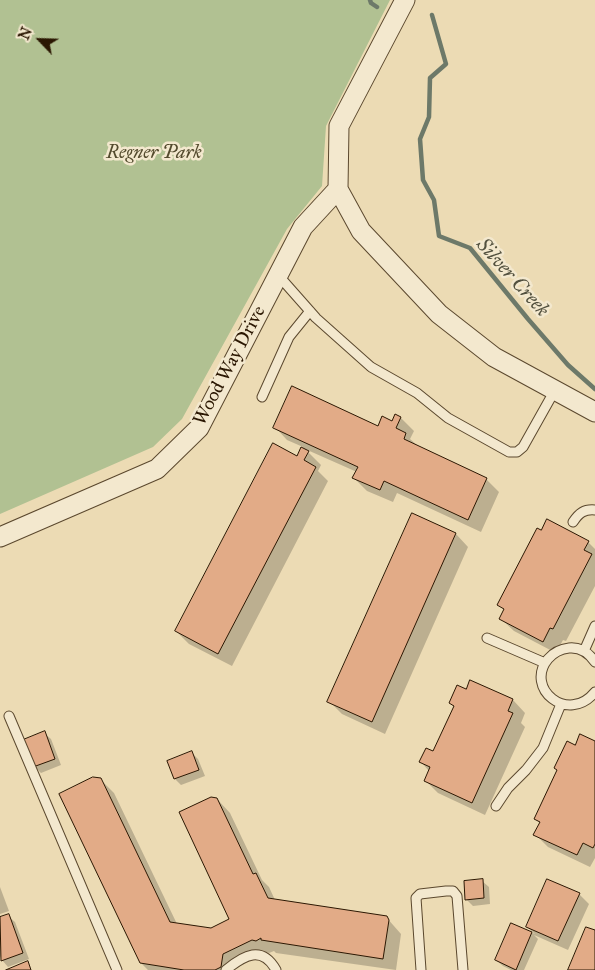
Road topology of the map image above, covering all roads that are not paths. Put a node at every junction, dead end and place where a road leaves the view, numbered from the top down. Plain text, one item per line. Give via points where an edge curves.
1 (405, 0) edge
2 (338, 189) junction
3 (278, 275) junction
4 (310, 311) junction
5 (555, 390) junction
6 (262, 397) dead end
7 (595, 412) edge
8 (595, 510) edge
9 (574, 522) dead end
10 (0, 537) edge
11 (595, 626) edge
12 (487, 638) dead end
13 (584, 651) junction
14 (595, 662) edge
15 (545, 663) junction
16 (595, 692) edge
17 (561, 704) junction
18 (9, 716) dead end
19 (496, 806) dead end
20 (117, 970) edge
21 (226, 970) edge
22 (276, 970) edge
23 (421, 970) edge
24 (463, 970) edge

1 - 2 street via 340,126
2 - 3 street, Wood Way Drive via 303,227
2 - 5 street via 361,232 439,314 494,357
3 - 4 lane
3 - 10 street, Wood Way Drive via 199,428 156,470
4 - 5 lane via 371,367 417,394 448,418 509,452 518,452 523,447
4 - 6 lane via 289,337
5 - 7 street
8 - 9 lane via 581,512
11 - 13 lane
12 - 15 lane
13 - 14 lane
13 - 15 lane via 562,649
15 - 17 lane via 542,682 552,700
16 - 17 lane via 581,704
17 - 19 lane via 543,748
18 - 20 lane
21 - 22 lane via 239,959 257,954 270,960
23 - 24 lane via 416,898 420,894 446,890 457,896

